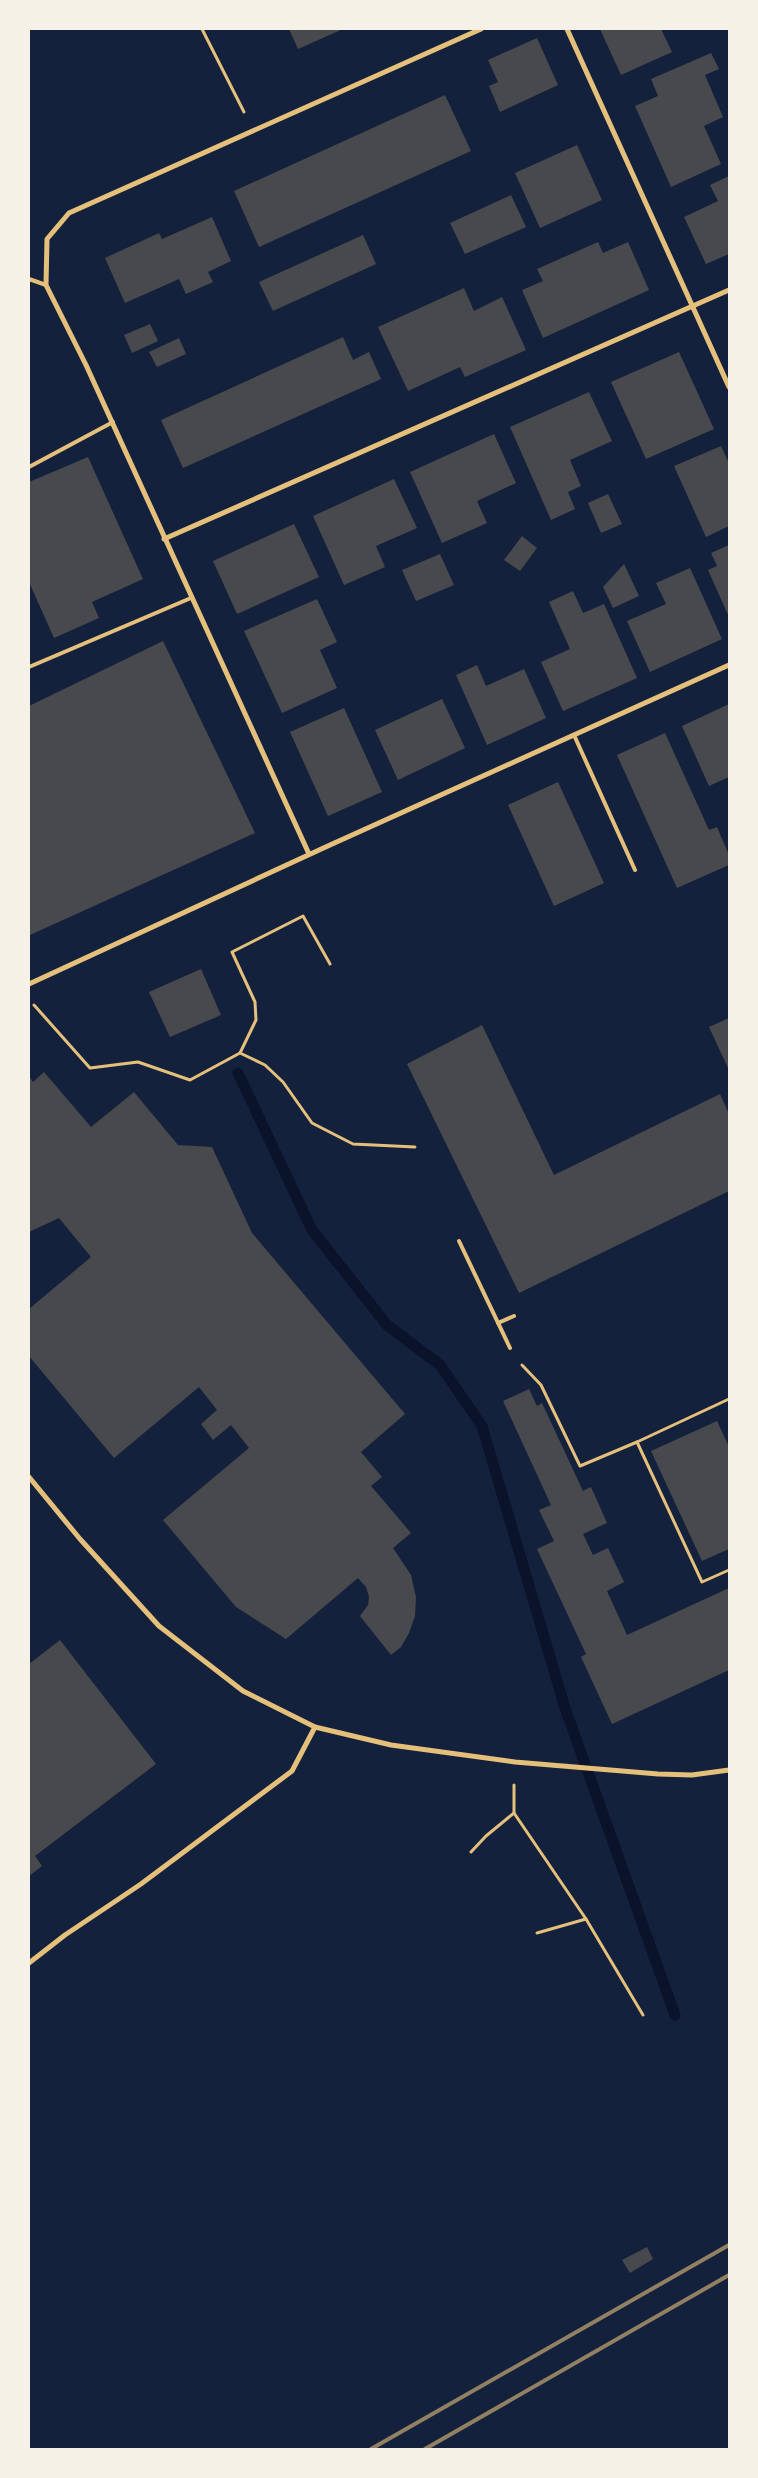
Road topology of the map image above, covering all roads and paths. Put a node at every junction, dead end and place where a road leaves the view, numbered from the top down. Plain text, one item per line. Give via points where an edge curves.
1 (202, 29) edge
2 (481, 29) edge
3 (567, 29) edge
4 (254, 131) junction
5 (29, 279) edge
6 (46, 285) junction
7 (729, 290) edge
8 (692, 307) junction
9 (729, 387) edge
10 (113, 422) junction
11 (29, 467) edge
12 (164, 539) junction
13 (191, 598) junction
14 (729, 665) edge
15 (29, 667) edge
16 (574, 735) junction
17 (309, 854) junction
18 (635, 870) dead end
19 (330, 964) dead end
20 (29, 984) edge
21 (29, 999) edge
22 (240, 1053) junction
23 (415, 1147) dead end
24 (459, 1241) dead end
25 (514, 1316) dead end
26 (498, 1323) junction
27 (510, 1348) dead end
28 (527, 1372) dead end
29 (729, 1399) edge
30 (637, 1442) junction
31 (29, 1477) edge
32 (729, 1570) edge
33 (315, 1727) junction
34 (514, 1762) junction
35 (729, 1770) edge
36 (514, 1813) junction
37 (472, 1852) dead end
38 (586, 1919) junction
39 (537, 1933) dead end
40 (29, 1964) edge
41 (643, 2016) dead end

1 - 4 path
2 - 4 street
3 - 8 street
4 - 6 street via 69,212 47,239
5 - 6 lane
6 - 10 street
7 - 8 street
8 - 9 street
8 - 12 street
10 - 11 lane
10 - 12 street
12 - 13 street
13 - 15 lane
13 - 17 street
14 - 16 street
16 - 17 street
16 - 18 lane
17 - 20 street
19 - 22 path via 303,916 232,952 255,1002 256,1020
21 - 22 path via 90,1068 138,1062 190,1080
22 - 23 path via 265,1065 277,1076 312,1123 353,1144
24 - 26 lane
25 - 26 lane
26 - 27 lane
28 - 30 path via 541,1385 580,1466
29 - 30 path
30 - 32 path via 702,1582
31 - 33 street via 159,1626 244,1690
33 - 34 street via 391,1745
33 - 40 street via 292,1771
34 - 35 street via 692,1775
34 - 36 path
36 - 37 path
36 - 38 path
38 - 39 path
38 - 41 path

